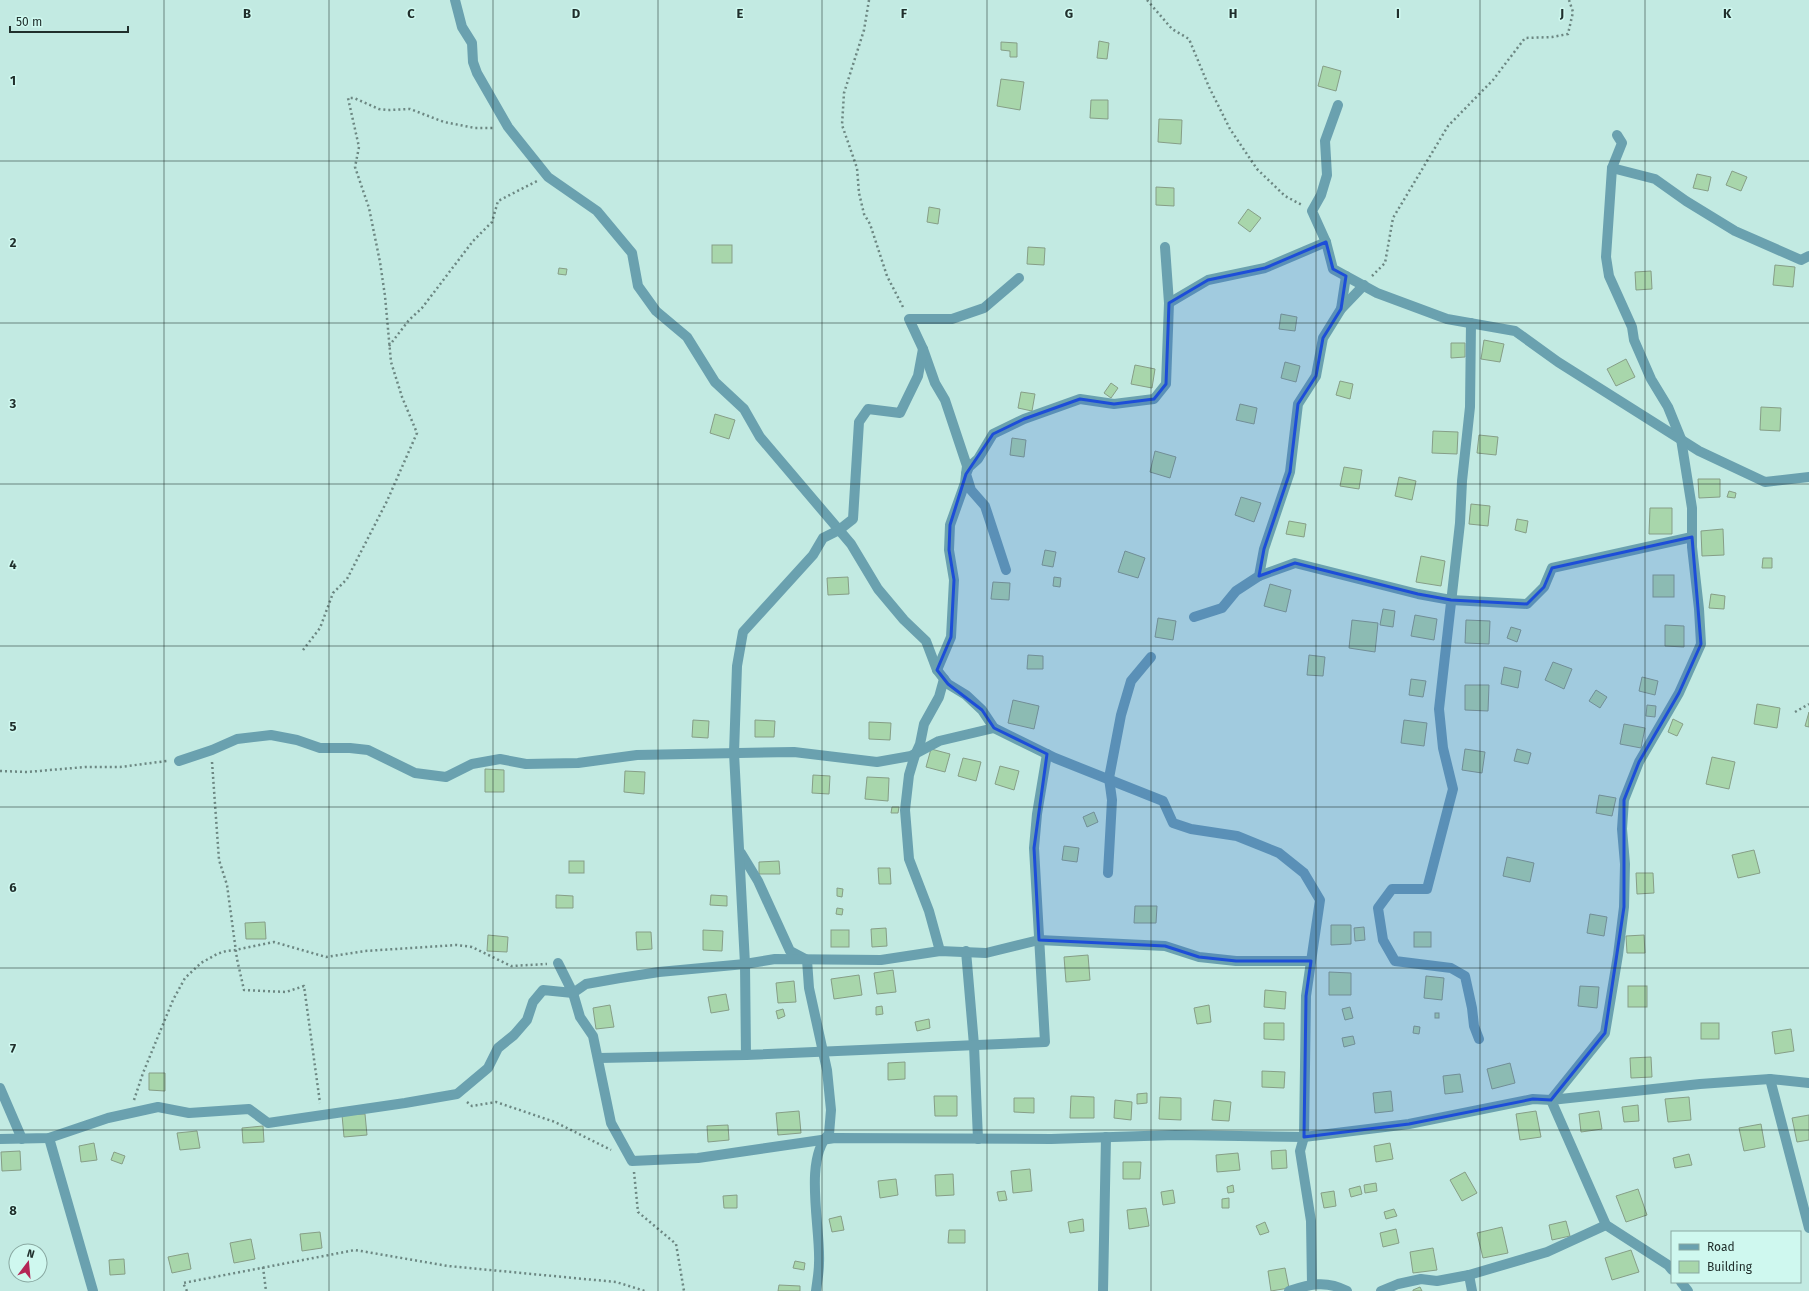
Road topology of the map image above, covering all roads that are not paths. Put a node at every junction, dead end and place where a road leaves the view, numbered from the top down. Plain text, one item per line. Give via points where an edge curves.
1 (455, 0) edge
2 (1338, 104) dead end
3 (1617, 135) dead end
4 (1612, 168) junction
5 (1326, 242) junction
6 (1165, 247) dead end
7 (1809, 256) edge
8 (1346, 276) junction
9 (1019, 278) dead end
10 (1364, 285) junction
11 (1169, 303) junction
12 (1341, 309) junction
13 (1471, 324) junction
14 (923, 349) junction
15 (1681, 439) junction
16 (966, 474) junction
17 (1809, 477) edge
18 (839, 530) junction
19 (1692, 537) junction
20 (1006, 570) dead end
21 (1259, 576) junction
22 (1451, 600) junction
23 (1194, 617) dead end
24 (1151, 657) dead end
25 (937, 670) junction
26 (944, 680) junction
27 (994, 728) junction
28 (734, 753) junction
29 (1047, 754) junction
30 (915, 755) junction
31 (179, 761) road end
32 (1109, 778) junction
33 (740, 851) junction
34 (1108, 872) dead end
35 (1039, 940) junction
36 (940, 951) junction
37 (966, 951) junction
38 (807, 960) junction
39 (1311, 961) junction
40 (558, 963) road end
41 (745, 964) junction
42 (574, 993) junction
43 (1479, 1039) dead end
44 (974, 1045) junction
45 (823, 1052) junction
46 (746, 1055) junction
47 (599, 1058) junction
48 (1770, 1079) junction
49 (1809, 1083) edge
50 (0, 1088) edge
51 (1551, 1100) junction
52 (1106, 1137) junction
53 (1304, 1137) junction
54 (48, 1138) junction
55 (0, 1139) edge
56 (22, 1139) junction
57 (824, 1139) junction
58 (978, 1139) junction
59 (1606, 1226) junction
60 (1809, 1228) edge
61 (1671, 1269) edge
62 (1469, 1276) junction
63 (1682, 1283) edge
64 (1312, 1284) junction
65 (93, 1291) edge
66 (816, 1291) edge
67 (1103, 1291) edge
68 (1289, 1291) edge
69 (1347, 1291) edge
70 (1381, 1291) edge
71 (1472, 1291) edge
72 (1688, 1291) edge

1 - 18 street via 462,27 472,43 473,62 477,73 508,127 548,177 597,211 632,253 638,286 656,311 687,336 715,382 744,409 760,436
2 - 5 street via 1325,140 1327,175 1321,195 1312,211
3 - 4 street via 1622,143
4 - 7 street via 1655,179 1735,231 1801,260
4 - 15 street via 1606,245 1609,276 1632,327 1634,340 1650,380 1668,407
5 - 8 street via 1333,269
5 - 11 street via 1265,268 1208,280
6 - 11 street
8 - 10 street
8 - 12 street
9 - 14 street via 984,308 952,319 909,319
10 - 12 street
10 - 13 street via 1377,293 1447,319
11 - 16 street via 1166,384 1154,399 1114,404 1080,399 1032,416 993,434
12 - 21 street via 1323,338 1316,376 1298,404 1290,472 1264,549
13 - 15 street via 1515,331 1558,362
13 - 22 street via 1470,407
14 - 16 street via 935,383 945,400 963,452 967,466
14 - 18 street via 918,376 900,413 868,409 859,422 853,519
15 - 17 street via 1699,451 1766,482
15 - 19 street via 1692,508
16 - 20 street via 971,490 985,506
16 - 25 street via 950,525 949,550 954,580 951,637
18 - 25 street via 851,544 878,589 926,641
18 - 28 street via 822,538 814,555 743,632 737,666
19 - 22 street via 1552,568 1544,587 1527,604
19 - 51 street via 1701,644 1679,693 1639,762 1624,800 1624,907 1605,1033
21 - 22 street via 1295,563
21 - 23 street via 1236,591 1222,608
22 - 43 street via 1440,709 1443,748 1453,790 1427,889 1392,889 1378,908 1382,940 1395,961 1451,968 1465,976 1474,1026
24 - 32 street via 1131,681 1121,715
25 - 26 street
26 - 27 street via 982,710
26 - 30 street via 924,724
27 - 29 street
27 - 30 street via 939,741
28 - 30 street via 794,752 877,762
28 - 31 street via 636,755 570,763 526,764 500,759 472,764 446,777 415,773 368,750 320,748 271,735 237,739
28 - 33 street
29 - 32 street
29 - 35 street via 1034,848
30 - 36 street via 909,775 905,810 909,860 929,910
32 - 34 street via 1112,800
32 - 39 street via 1163,801 1173,823 1192,829 1237,836 1279,853 1304,873 1320,900
33 - 38 street via 758,881 790,951
33 - 41 street
35 - 37 street via 986,953
35 - 39 street via 1165,946 1198,957 1236,961
35 - 44 street via 1045,1042
36 - 37 street
36 - 38 street via 881,960
37 - 44 street
38 - 41 street via 775,959
38 - 45 street via 809,988
39 - 53 street via 1306,996
40 - 42 street
41 - 42 street via 626,977 586,984
41 - 46 street
42 - 47 street via 580,1017 593,1036
42 - 54 street via 543,990 533,1002 527,1020 498,1048 488,1068 457,1094 268,1123 249,1109 189,1113 158,1107 108,1118
44 - 45 street
44 - 58 street
45 - 46 street
45 - 57 street via 831,1110 829,1134
46 - 47 street
47 - 57 street via 611,1123 632,1161 698,1158
48 - 49 street
48 - 51 street
48 - 60 street
50 - 56 street
51 - 53 street via 1533,1098 1408,1124
51 - 59 street
52 - 53 street
52 - 58 street
52 - 67 street
53 - 64 street via 1300,1151 1310,1221
54 - 56 street
54 - 65 street
55 - 56 street
57 - 58 street
57 - 66 street via 815,1172 819,1263
59 - 61 street
59 - 62 street via 1547,1252
62 - 70 street via 1437,1281 1421,1279
62 - 71 street
63 - 72 street
64 - 68 street
64 - 69 street via 1339,1287

